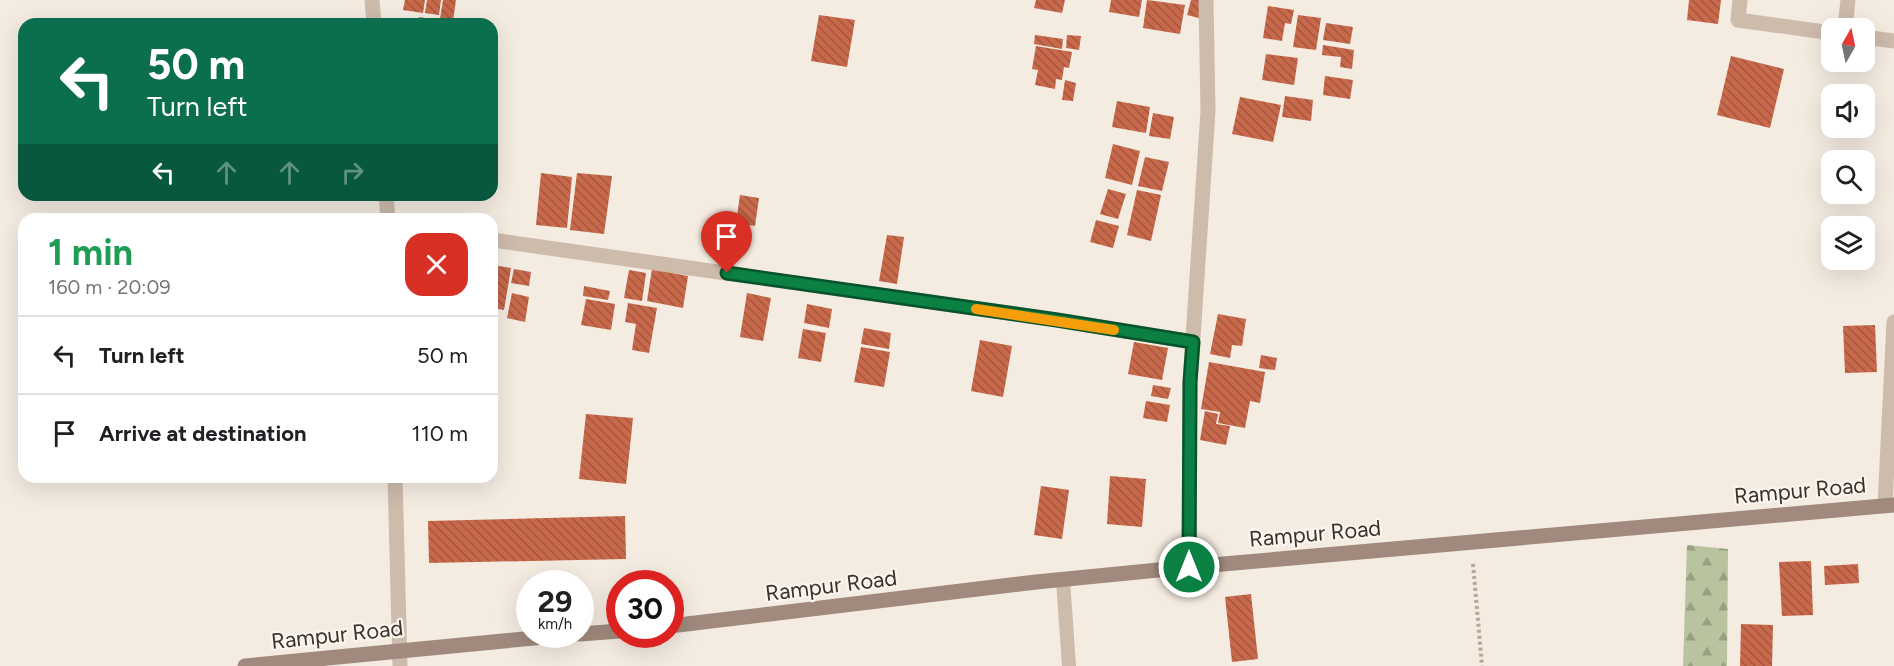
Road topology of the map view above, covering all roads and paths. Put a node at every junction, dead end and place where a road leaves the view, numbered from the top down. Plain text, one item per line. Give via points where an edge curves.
1 (372, 0) edge
2 (1206, 0) edge
3 (1740, 0) edge
4 (1848, 0) edge
5 (374, 18) edge
6 (1846, 18) edge
7 (1821, 31) edge
8 (1875, 38) edge
9 (1894, 41) edge
10 (498, 241) edge
11 (1894, 322) edge
12 (1193, 342) junction
13 (395, 483) edge
14 (1890, 506) edge
15 (1471, 542) junction
16 (1189, 567) junction
17 (1063, 580) junction
18 (684, 624) edge
19 (516, 639) edge
20 (399, 650) junction
21 (246, 666) edge
22 (400, 666) edge
23 (1069, 666) edge
24 (1482, 666) edge

1 - 5 street
2 - 12 street via 1208,111
3 - 7 street via 1738,20
4 - 6 street
8 - 9 street
10 - 12 street
11 - 14 street
12 - 16 street
13 - 20 street
14 - 15 main road, Rampur Road
15 - 16 main road, Rampur Road
15 - 24 path
16 - 17 main road, Rampur Road
17 - 18 main road, Rampur Road
17 - 23 lane
19 - 20 main road, Rampur Road
20 - 21 main road, Rampur Road
20 - 22 street

